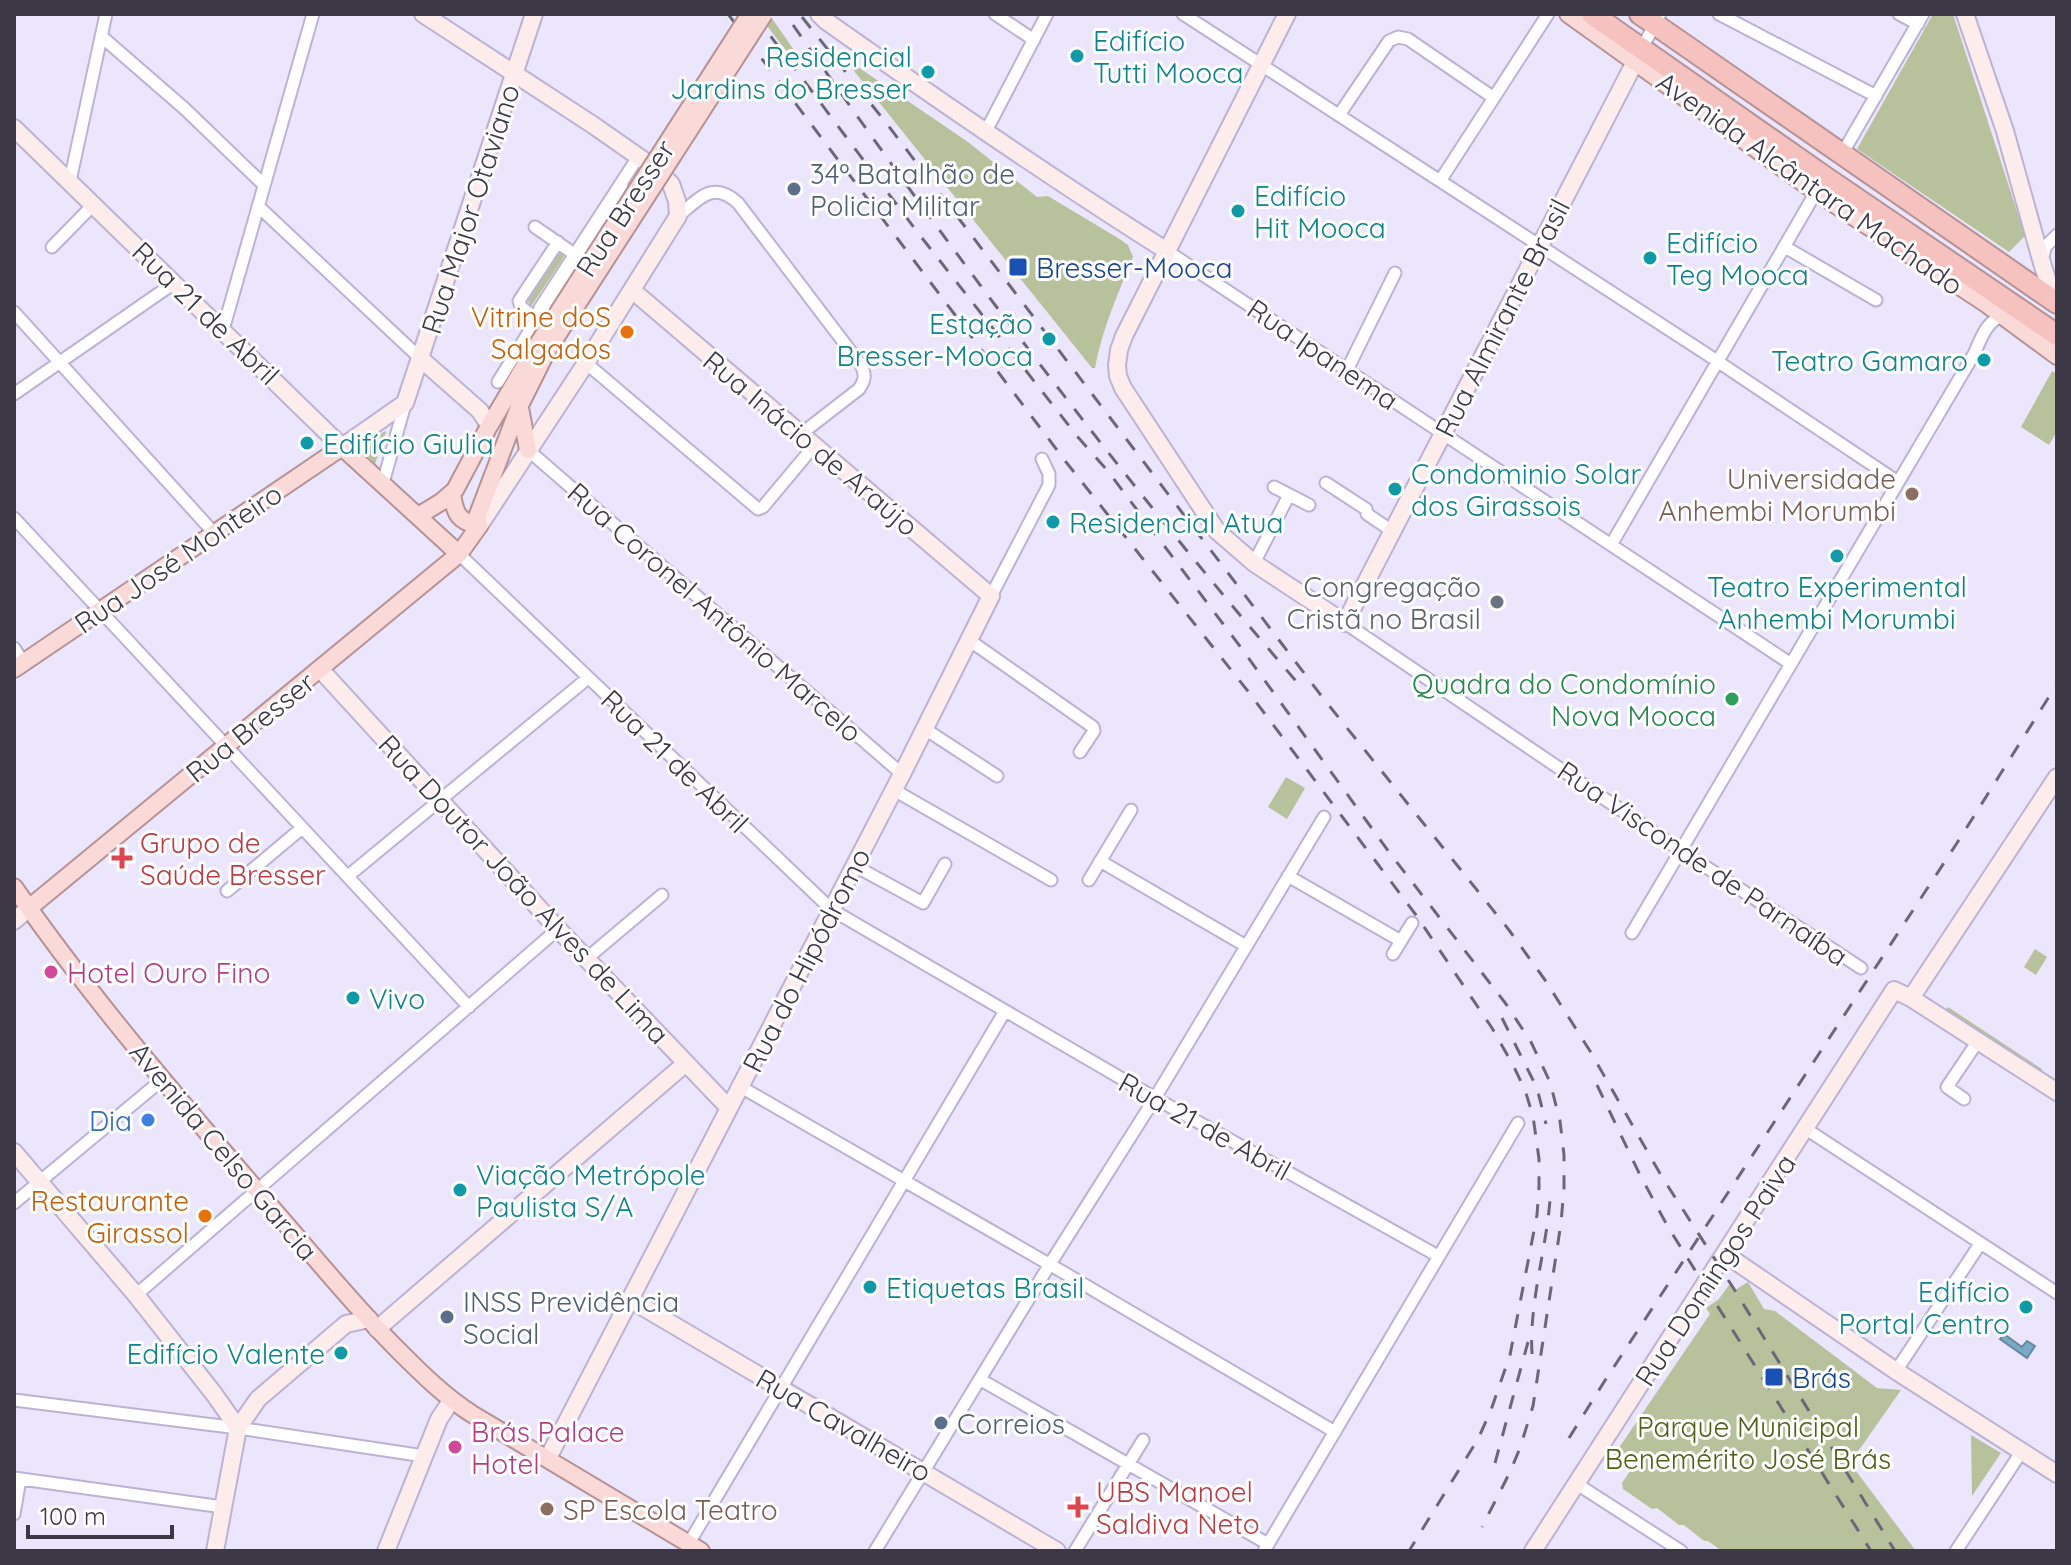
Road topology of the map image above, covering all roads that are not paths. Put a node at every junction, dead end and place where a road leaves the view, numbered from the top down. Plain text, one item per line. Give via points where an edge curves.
1 (106, 14) edge
2 (313, 14) edge
3 (423, 14) edge
4 (534, 14) edge
5 (750, 14) edge
6 (764, 14) edge
7 (819, 14) edge
8 (995, 14) edge
9 (1047, 14) edge
10 (1183, 14) edge
11 (1287, 14) edge
12 (1548, 14) edge
13 (1568, 14) edge
14 (1592, 14) edge
15 (1719, 14) edge
16 (1899, 14) edge
17 (1965, 14) edge
18 (1652, 17) edge
19 (1921, 19) edge
20 (101, 36) junction
21 (1034, 40) junction
22 (1638, 55) junction
23 (1262, 64) junction
24 (514, 74) junction
25 (1876, 96) junction
26 (1494, 98) junction
27 (1339, 115) junction
28 (14, 128) edge
29 (985, 133) junction
30 (1842, 154) junction
31 (638, 157) junction
32 (70, 181) junction
33 (1440, 181) junction
34 (1819, 183) junction
35 (264, 185) junction
36 (94, 204) junction
37 (258, 206) junction
38 (678, 216) junction
39 (535, 227) dead end
40 (2057, 235) edge
41 (558, 242) junction
42 (1540, 245) junction
43 (52, 247) dead end
44 (1785, 247) junction
45 (1167, 251) junction
46 (1912, 254) joint
47 (578, 256) junction
48 (2042, 263) junction
49 (1395, 273) dead end
50 (174, 283) junction
51 (632, 290) junction
52 (1876, 300) dead end
53 (2056, 302) edge
54 (14, 312) edge
55 (2002, 315) junction
56 (537, 319) junction
57 (223, 330) junction
58 (2055, 348) edge
59 (542, 349) junction
60 (421, 359) junction
61 (1717, 361) junction
62 (60, 362) junction
63 (586, 363) junction
64 (1347, 370) junction
65 (498, 382) dead end
66 (14, 394) edge
67 (405, 403) junction
68 (519, 407) junction
69 (489, 416) junction
70 (801, 434) junction
71 (1442, 434) junction
72 (814, 446) junction
73 (342, 447) junction
74 (528, 450) junction
75 (1042, 459) dead end
76 (1898, 482) junction
77 (383, 483) junction
78 (1326, 483) dead end
79 (1274, 487) dead end
80 (452, 494) junction
81 (1289, 495) junction
82 (1309, 505) dead end
83 (418, 516) junction
84 (14, 518) edge
85 (479, 526) junction
86 (1392, 531) junction
87 (214, 533) junction
88 (1611, 545) junction
89 (459, 554) junction
90 (1254, 563) junction
91 (991, 596) junction
92 (100, 611) junction
93 (1345, 623) junction
94 (969, 640) junction
95 (17, 660) edge
96 (1791, 664) junction
97 (320, 669) junction
98 (588, 678) junction
99 (925, 729) junction
100 (226, 745) junction
101 (1080, 752) dead end
102 (997, 776) dead end
103 (2057, 777) edge
104 (898, 782) junction
105 (440, 801) junction
106 (1131, 810) dead end
107 (1324, 817) dead end
108 (302, 828) junction
109 (1680, 850) junction
110 (1100, 861) junction
111 (945, 864) dead end
112 (855, 866) junction
113 (348, 876) junction
114 (1288, 876) junction
115 (1051, 880) dead end
116 (1089, 880) dead end
117 (14, 887) edge
118 (227, 891) dead end
119 (662, 895) dead end
120 (29, 908) junction
121 (832, 910) junction
122 (14, 921) edge
123 (1412, 923) dead end
124 (558, 929) junction
125 (1632, 933) dead end
126 (1401, 941) junction
127 (1246, 946) junction
128 (1393, 954) dead end
129 (586, 959) junction
130 (1861, 968) dead end
131 (1911, 998) junction
132 (469, 1007) junction
133 (1005, 1011) junction
134 (1978, 1041) junction
135 (686, 1063) junction
136 (163, 1079) junction
137 (741, 1087) junction
138 (2057, 1092) edge
139 (1155, 1098) junction
140 (1964, 1099) dead end
141 (729, 1108) junction
142 (1518, 1123) dead end
143 (1806, 1129) junction
144 (14, 1152) edge
145 (903, 1181) junction
146 (39, 1182) junction
147 (258, 1191) junction
148 (14, 1203) edge
149 (1980, 1244) junction
150 (1725, 1254) junction
151 (1438, 1256) junction
152 (1050, 1264) junction
153 (2057, 1293) edge
154 (136, 1295) junction
155 (631, 1300) junction
156 (353, 1302) junction
157 (346, 1324) junction
158 (373, 1324) junction
159 (1896, 1371) junction
160 (981, 1380) junction
161 (781, 1388) junction
162 (14, 1400) edge
163 (451, 1401) junction
164 (238, 1428) junction
165 (1335, 1432) junction
166 (1143, 1440) dead end
167 (2022, 1451) junction
168 (424, 1456) junction
169 (548, 1458) junction
170 (1129, 1463) junction
171 (923, 1472) junction
172 (2057, 1474) edge
173 (17, 1478) edge
174 (1577, 1484) junction
175 (223, 1507) junction
176 (14, 1514) edge
177 (695, 1547) edge
178 (1266, 1548) edge
179 (215, 1551) edge
180 (386, 1551) edge
181 (875, 1551) edge
182 (1057, 1551) edge
183 (1075, 1551) edge
184 (1533, 1551) edge
185 (1681, 1551) edge
186 (1956, 1551) edge

1 - 20 street
2 - 35 street
3 - 24 street
4 - 24 street, Rua Major Otaviano
5 - 59 main road, Rua Bresser, bridge
6 - 59 main road, Rua Bresser, bridge
7 - 29 street, Rua Ipanema
8 - 21 street
9 - 21 street
10 - 23 street
11 - 23 street
12 - 26 street
13 - 22 main road, Avenida Alcântara Machado
14 - 22 highway, Avenida Alcântara Machado
15 - 25 street
16 - 19 street
17 - 48 street
18 - 22 street, Rua Almirante Brasil
18 - 30 highway, Avenida Alcântara Machado
19 - 25 street
20 - 32 street
20 - 35 street
21 - 29 street
22 - 34 highway, Avenida Alcântara Machado
22 - 42 street, Rua Almirante Brasil
23 - 27 street
23 - 45 street
24 - 31 street
24 - 60 street, Rua Major Otaviano
25 - 30 street
26 - 27 street via 1398,37 1389,41
26 - 33 street
27 - 33 street
28 - 32 street, Rua 21 de Abril
29 - 45 street, Rua Ipanema
30 - 53 highway, Avenida Alcântara Machado
31 - 38 street via 671,184
31 - 47 street
32 - 36 street, Rua 21 de Abril
33 - 42 street
34 - 44 street
34 - 46 highway
34 - 58 highway, Avenida Alcântara Machado
35 - 37 street
36 - 43 street
36 - 50 street, Rua 21 de Abril
37 - 57 street
37 - 60 street
38 - 51 street, Rua Bresser
38 - 70 street via 710,193 731,196 861,365 865,377 859,389
39 - 41 street
40 - 48 street via 2046,246
41 - 47 street
41 - 56 street via 519,301
42 - 61 street
42 - 71 street, Rua Almirante Brasil
44 - 52 street
44 - 61 street
45 - 64 street, Rua Ipanema
45 - 90 street, Rua Visconde de Parnaíba via 1124,336 1118,376 1217,531
46 - 55 main road, Avenida Alcântara Machado
47 - 56 street
48 - 53 street
49 - 64 street
50 - 57 street, Rua 21 de Abril
50 - 62 street
51 - 63 street, Rua Bresser
51 - 70 street, Rua Inácio de Araújo
54 - 62 street
55 - 58 main road, Avenida Alcântara Machado
55 - 76 street via 1989,323
56 - 65 street
57 - 73 street, Rua 21 de Abril
59 - 68 main road, Rua Bresser
59 - 69 main road, Rua Bresser
60 - 67 street, Rua Major Otaviano
60 - 69 street
61 - 76 street
61 - 88 street
62 - 66 street
62 - 87 street
63 - 72 street via 758,509
63 - 74 street, Rua Bresser
64 - 71 street, Rua Ipanema
67 - 73 street
67 - 77 street, Rua Major Otaviano
68 - 74 main road
68 - 85 main road, Rua Bresser via 477,517
69 - 80 main road, Rua Bresser
70 - 72 street, Rua Inácio de Araújo
71 - 86 street, Rua Almirante Brasil
71 - 88 street, Rua Ipanema
72 - 91 street, Rua Inácio de Araújo
73 - 77 main road, Rua 21 de Abril
73 - 87 main road, Rua José Monteiro
74 - 85 street, Rua Bresser
74 - 104 street, Rua Coronel Antônio Marcelo
75 - 91 street, Rua do Hipódromo via 1049,485
76 - 96 street
77 - 83 main road, Rua 21 de Abril
78 - 86 street
79 - 81 street
80 - 83 main road, Rua Bresser
80 - 85 main road via 459,517
81 - 82 street
81 - 90 street
83 - 89 main road, Rua 21 de Abril
84 - 92 street
85 - 89 main road, Rua Bresser
86 - 93 street, Rua Almirante Brasil
87 - 92 main road, Rua José Monteiro
88 - 96 street, Rua Ipanema
89 - 97 main road, Rua Bresser
89 - 98 street, Rua 21 de Abril
90 - 93 street, Rua Visconde de Parnaíba
91 - 94 street, Rua do Hipódromo
92 - 95 main road, Rua José Monteiro
92 - 100 street
93 - 109 street, Rua Visconde de Parnaíba
94 - 99 street, Rua do Hipódromo
94 - 101 street via 1093,727
96 - 109 street
97 - 100 main road, Rua Bresser
97 - 105 street, Rua Doutor João Alves de Lima
98 - 105 street
98 - 121 street, Rua 21 de Abril
99 - 102 street
99 - 104 street, Rua do Hipódromo
100 - 108 street
100 - 120 main road, Rua Bresser
103 - 131 street
104 - 112 street, Rua do Hipódromo
104 - 115 street, Rua Coronel Antônio Marcelo
105 - 113 street
105 - 124 street, Rua Doutor João Alves de Lima
106 - 110 street
107 - 114 street
108 - 113 street
108 - 118 street
109 - 125 street
109 - 130 street, Rua Visconde de Parnaíba
110 - 116 street
110 - 127 street
111 - 112 street via 923,903
112 - 121 street, Rua do Hipódromo
113 - 132 street
114 - 126 street
114 - 127 street
117 - 120 main road, Avenida Celso Garcia
119 - 129 street
120 - 122 street, Rua Bresser
120 - 136 main road, Avenida Celso Garcia
121 - 133 street, Rua 21 de Abril
121 - 137 street, Rua do Hipódromo
123 - 126 street
124 - 129 street, Rua Doutor João Alves de Lima
124 - 132 street
126 - 128 street
127 - 139 street
129 - 135 street, Rua Doutor João Alves de Lima
131 - 134 street
131 - 143 street, Rua Domingos Paiva via 1895,989
132 - 147 street
133 - 139 street, Rua 21 de Abril
133 - 145 street
134 - 138 street
134 - 140 street via 1947,1087
135 - 141 street, Rua Doutor João Alves de Lima
135 - 158 street
136 - 146 street
136 - 147 main road, Avenida Celso Garcia
137 - 141 street, Rua do Hipódromo
137 - 145 street
139 - 151 street, Rua 21 de Abril
139 - 152 street
141 - 155 street, Rua do Hipódromo
142 - 151 street
143 - 149 street
143 - 150 street, Rua Domingos Paiva
144 - 146 street
145 - 152 street
145 - 161 street
146 - 148 street
146 - 154 street
147 - 154 street
147 - 156 main road, Avenida Celso Garcia
149 - 153 street
149 - 159 street
150 - 159 street
150 - 174 street, Rua Domingos Paiva
151 - 165 street
152 - 160 street
152 - 165 street
154 - 164 street
155 - 161 street, Rua Cavalheiro
155 - 169 street, Rua do Hipódromo
156 - 157 street
156 - 158 main road, Avenida Celso Garcia
157 - 158 street
157 - 164 street via 258,1399
158 - 163 main road, Avenida Celso Garcia
159 - 167 street
160 - 170 street
160 - 171 street
161 - 171 street, Rua Cavalheiro
161 - 177 street
162 - 164 street
163 - 168 street
163 - 169 main road, Avenida Celso Garcia
164 - 168 street
164 - 175 street
165 - 178 street
166 - 170 street
167 - 172 street
167 - 186 street
168 - 180 street
169 - 177 main road, Avenida Celso Garcia
170 - 178 street
170 - 183 street
171 - 181 street
171 - 182 street, Rua Cavalheiro
173 - 175 street
173 - 176 street
174 - 184 street, Rua Domingos Paiva
174 - 185 street
175 - 179 street

